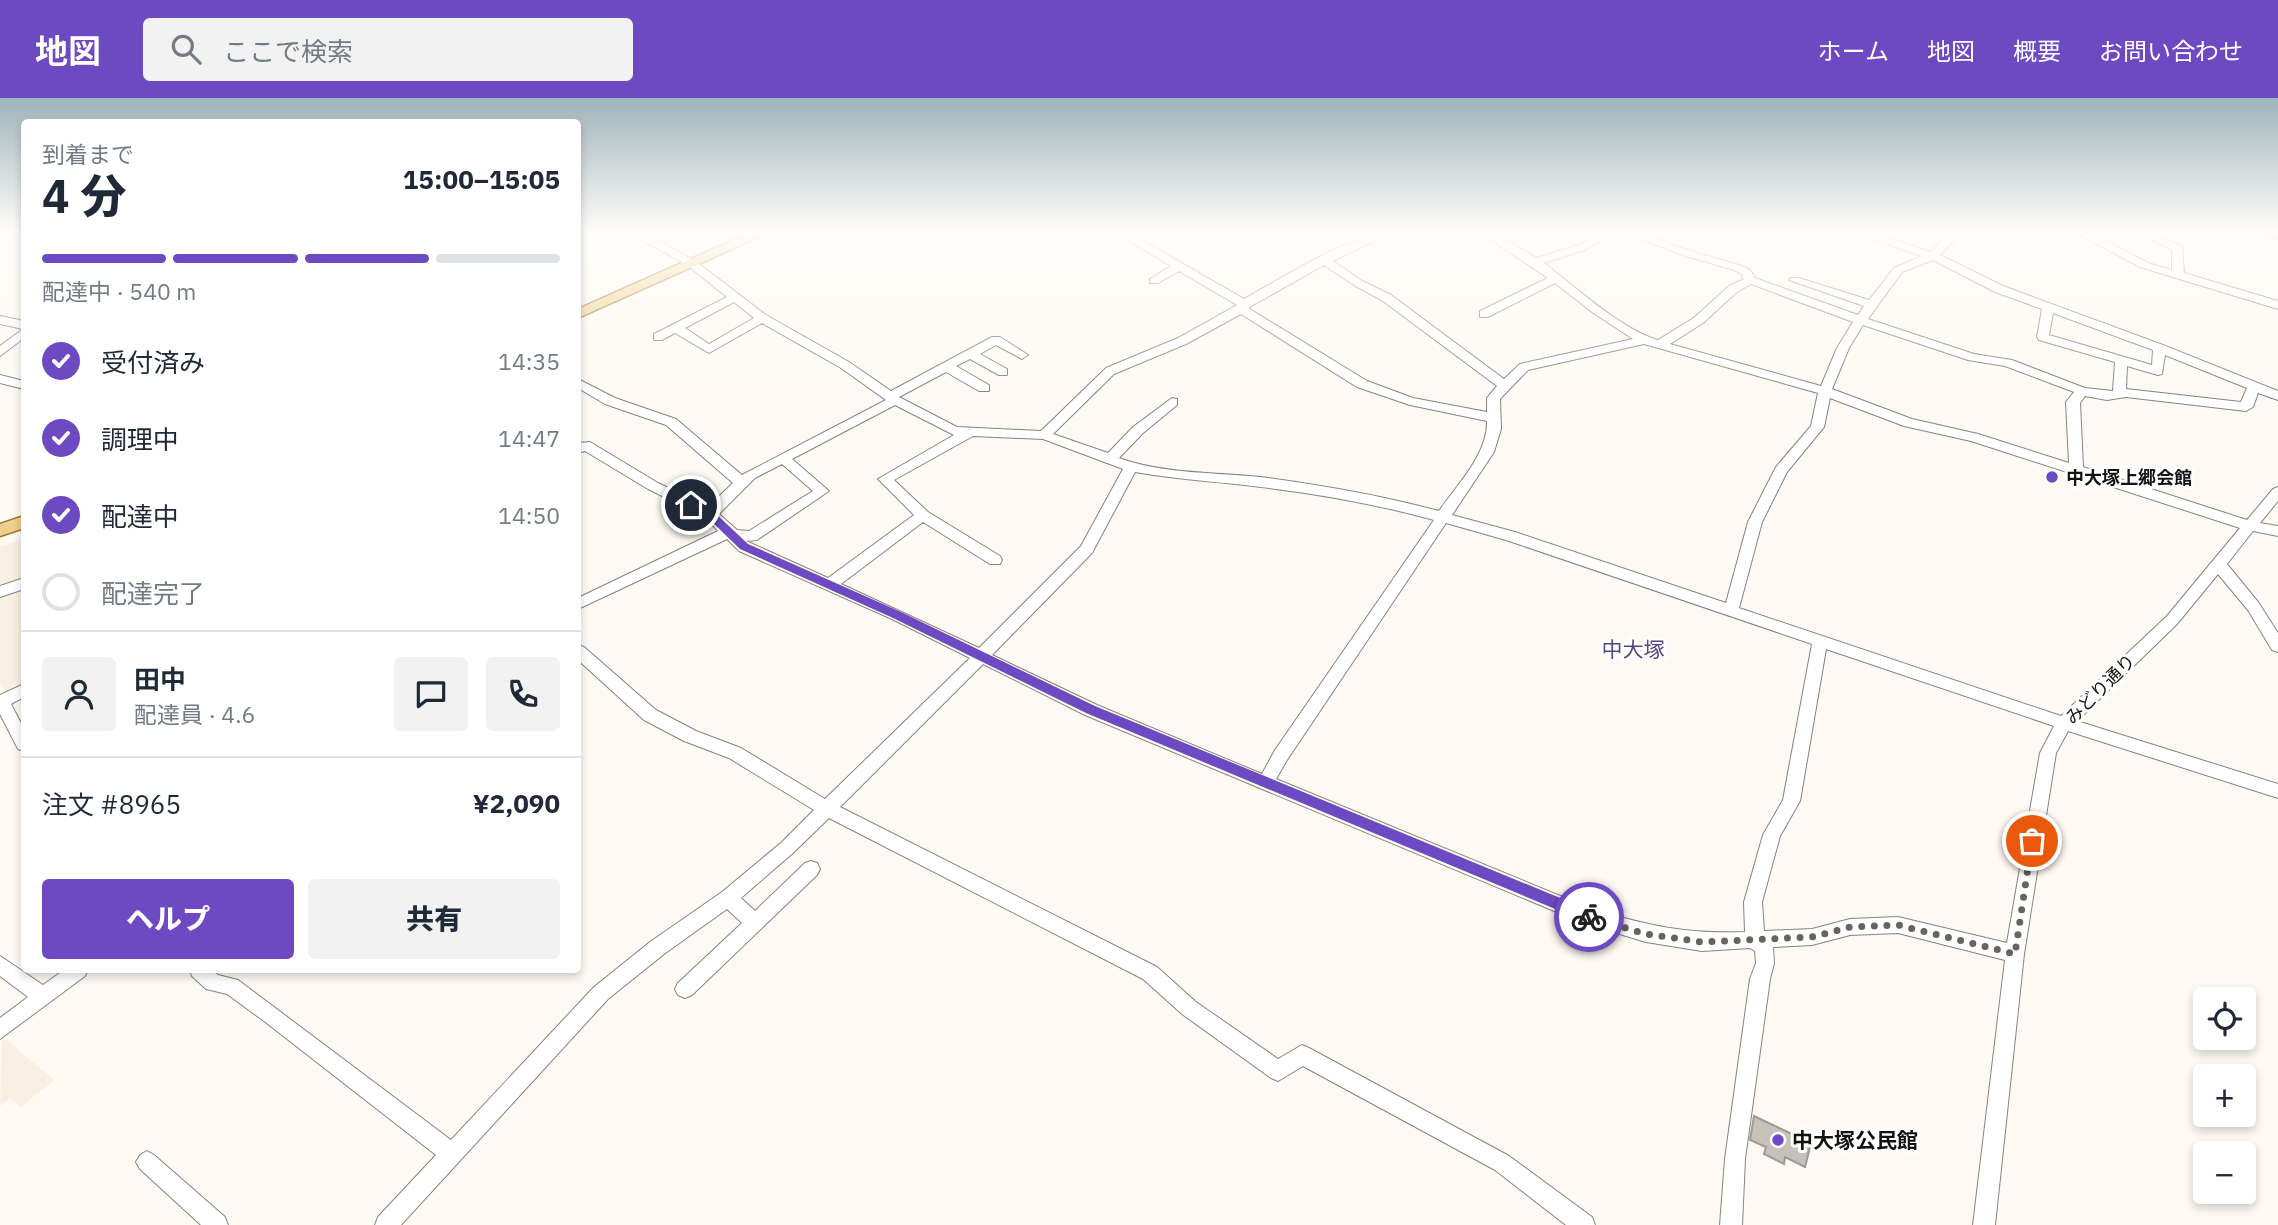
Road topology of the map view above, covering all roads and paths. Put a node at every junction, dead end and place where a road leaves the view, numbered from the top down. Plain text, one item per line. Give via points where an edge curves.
1 (629, 285) edge
2 (638, 285) edge
3 (717, 285) edge
4 (1208, 285) edge
5 (1282, 285) edge
6 (1361, 285) edge
7 (1543, 285) edge
8 (1565, 285) edge
9 (1741, 285) edge
10 (1762, 285) edge
11 (1809, 285) edge
12 (1887, 285) edge
13 (1990, 285) edge
14 (2210, 285) edge
15 (734, 298) junction
16 (581, 304) edge
17 (1872, 305) junction
18 (2278, 305) edge
19 (2048, 306) junction
20 (1243, 307) junction
21 (581, 313) edge
22 (1484, 314) dead end
23 (762, 318) junction
24 (1861, 319) junction
25 (0, 320) edge
26 (21, 324) edge
27 (676, 328) junction
28 (21, 334) edge
29 (658, 337) dead end
30 (1644, 340) junction
31 (1661, 344) junction
32 (2159, 348) junction
33 (0, 352) edge
34 (971, 354) junction
35 (1022, 355) dead end
36 (2121, 360) junction
37 (946, 366) junction
38 (2151, 369) junction
39 (1003, 372) dead end
40 (0, 379) edge
41 (21, 384) edge
42 (581, 385) edge
43 (1504, 385) junction
44 (2254, 386) junction
45 (984, 388) dead end
46 (1825, 391) junction
47 (2082, 391) junction
48 (2119, 394) junction
49 (2278, 396) edge
50 (893, 398) junction
51 (2154, 398) junction
52 (1172, 402) dead end
53 (1492, 416) junction
54 (968, 433) junction
55 (1044, 435) junction
56 (581, 447) edge
57 (783, 458) junction
58 (1111, 458) junction
59 (1131, 467) junction
60 (2076, 469) junction
61 (741, 482) junction
62 (2278, 492) edge
63 (710, 514) junction
64 (923, 515) junction
65 (1442, 518) junction
66 (21, 523) edge
67 (2251, 526) junction
68 (0, 530) edge
69 (2278, 531) edge
70 (21, 532) edge
71 (732, 533) junction
72 (0, 539) edge
73 (995, 560) dead end
74 (2219, 565) junction
75 (21, 584) edge
76 (828, 586) junction
77 (0, 592) edge
78 (581, 603) edge
79 (1731, 611) junction
80 (1821, 642) junction
81 (2278, 646) edge
82 (581, 654) edge
83 (983, 656) junction
84 (21, 692) edge
85 (1, 702) edge
86 (2064, 723) junction
87 (21, 739) edge
88 (1267, 781) junction
89 (2278, 791) edge
90 (825, 808) junction
91 (811, 869) dead end
92 (728, 898) junction
93 (755, 923) junction
94 (1755, 941) junction
95 (2015, 954) junction
96 (0, 965) edge
97 (74, 973) edge
98 (202, 973) edge
99 (685, 989) dead end
100 (43, 997) junction
101 (0, 1030) edge
102 (453, 1155) junction
103 (147, 1162) dead end
104 (217, 1225) edge
105 (386, 1225) edge
106 (1584, 1225) edge
107 (1731, 1225) edge
108 (1984, 1225) edge

1 - 16 main road
2 - 21 main road
3 - 15 street
4 - 20 street
5 - 20 street
6 - 43 street via 1387,298
7 - 22 street
8 - 30 street
9 - 31 street
10 - 24 street
11 - 17 street
12 - 17 street
13 - 19 street
14 - 18 street
15 - 23 street
15 - 27 street
17 - 24 street
19 - 32 street
19 - 36 street via 2043,337
20 - 53 street via 1382,394 1448,411
20 - 55 street via 1182,341 1110,371
23 - 27 street via 709,349
23 - 50 street
24 - 46 street
24 - 47 street via 1972,357 2008,363
25 - 26 street
27 - 29 street
28 - 33 street
30 - 31 street
30 - 43 street via 1524,367
31 - 46 street
32 - 38 street via 2158,371
32 - 44 street
34 - 35 street via 996,340
34 - 37 street
34 - 39 street
36 - 38 street
36 - 48 street
37 - 45 street
37 - 50 street
38 - 51 street
40 - 41 street
42 - 61 street via 610,401 671,422
43 - 53 street via 1493,398
44 - 49 street
44 - 51 street via 2246,407
46 - 60 street via 1909,423
46 - 79 street via 1817,427 1781,470 1759,513
47 - 48 street
47 - 60 street via 2073,402
48 - 51 street
50 - 54 street via 943,427
50 - 57 street
52 - 58 street
53 - 65 street via 1494,429 1487,452
54 - 55 street
54 - 64 street via 885,480
55 - 58 street
56 - 63 street via 585,445
57 - 61 street
57 - 71 street via 822,491 751,536
58 - 59 street
59 - 65 street via 1375,500
59 - 83 street via 1087,549
60 - 67 street
61 - 63 street
62 - 67 street, みどり通り
63 - 71 street
64 - 73 street
64 - 76 street
65 - 79 street via 1510,536
65 - 88 street
66 - 68 main road
67 - 69 street
67 - 74 street, みどり通り
70 - 72 main road
71 - 76 street via 744,547
71 - 78 street
74 - 81 street
74 - 86 street, みどり通り via 2172,621
75 - 77 street
76 - 83 street
79 - 80 street
80 - 86 street
80 - 94 street via 1791,801 1772,835 1754,902
82 - 90 street via 650,715 735,752
83 - 88 street via 1091,709
83 - 90 street
84 - 85 street
85 - 87 street
86 - 89 street
86 - 95 street, みどり通り via 2048,753
88 - 94 street via 1590,917 1646,934 1702,942
90 - 92 street
90 - 106 street via 1150,972 1189,1008 1278,1071 1302,1055 1502,1163
91 - 93 street
92 - 93 street
92 - 102 street via 601,993
93 - 99 street
94 - 95 street via 1898,925
94 - 107 street via 1764,947 1765,963 1735,1159
95 - 108 street, みどり通り
96 - 100 street
97 - 100 street
98 - 102 street via 213,983 231,986 271,1014
100 - 101 street
102 - 105 street
103 - 104 street

